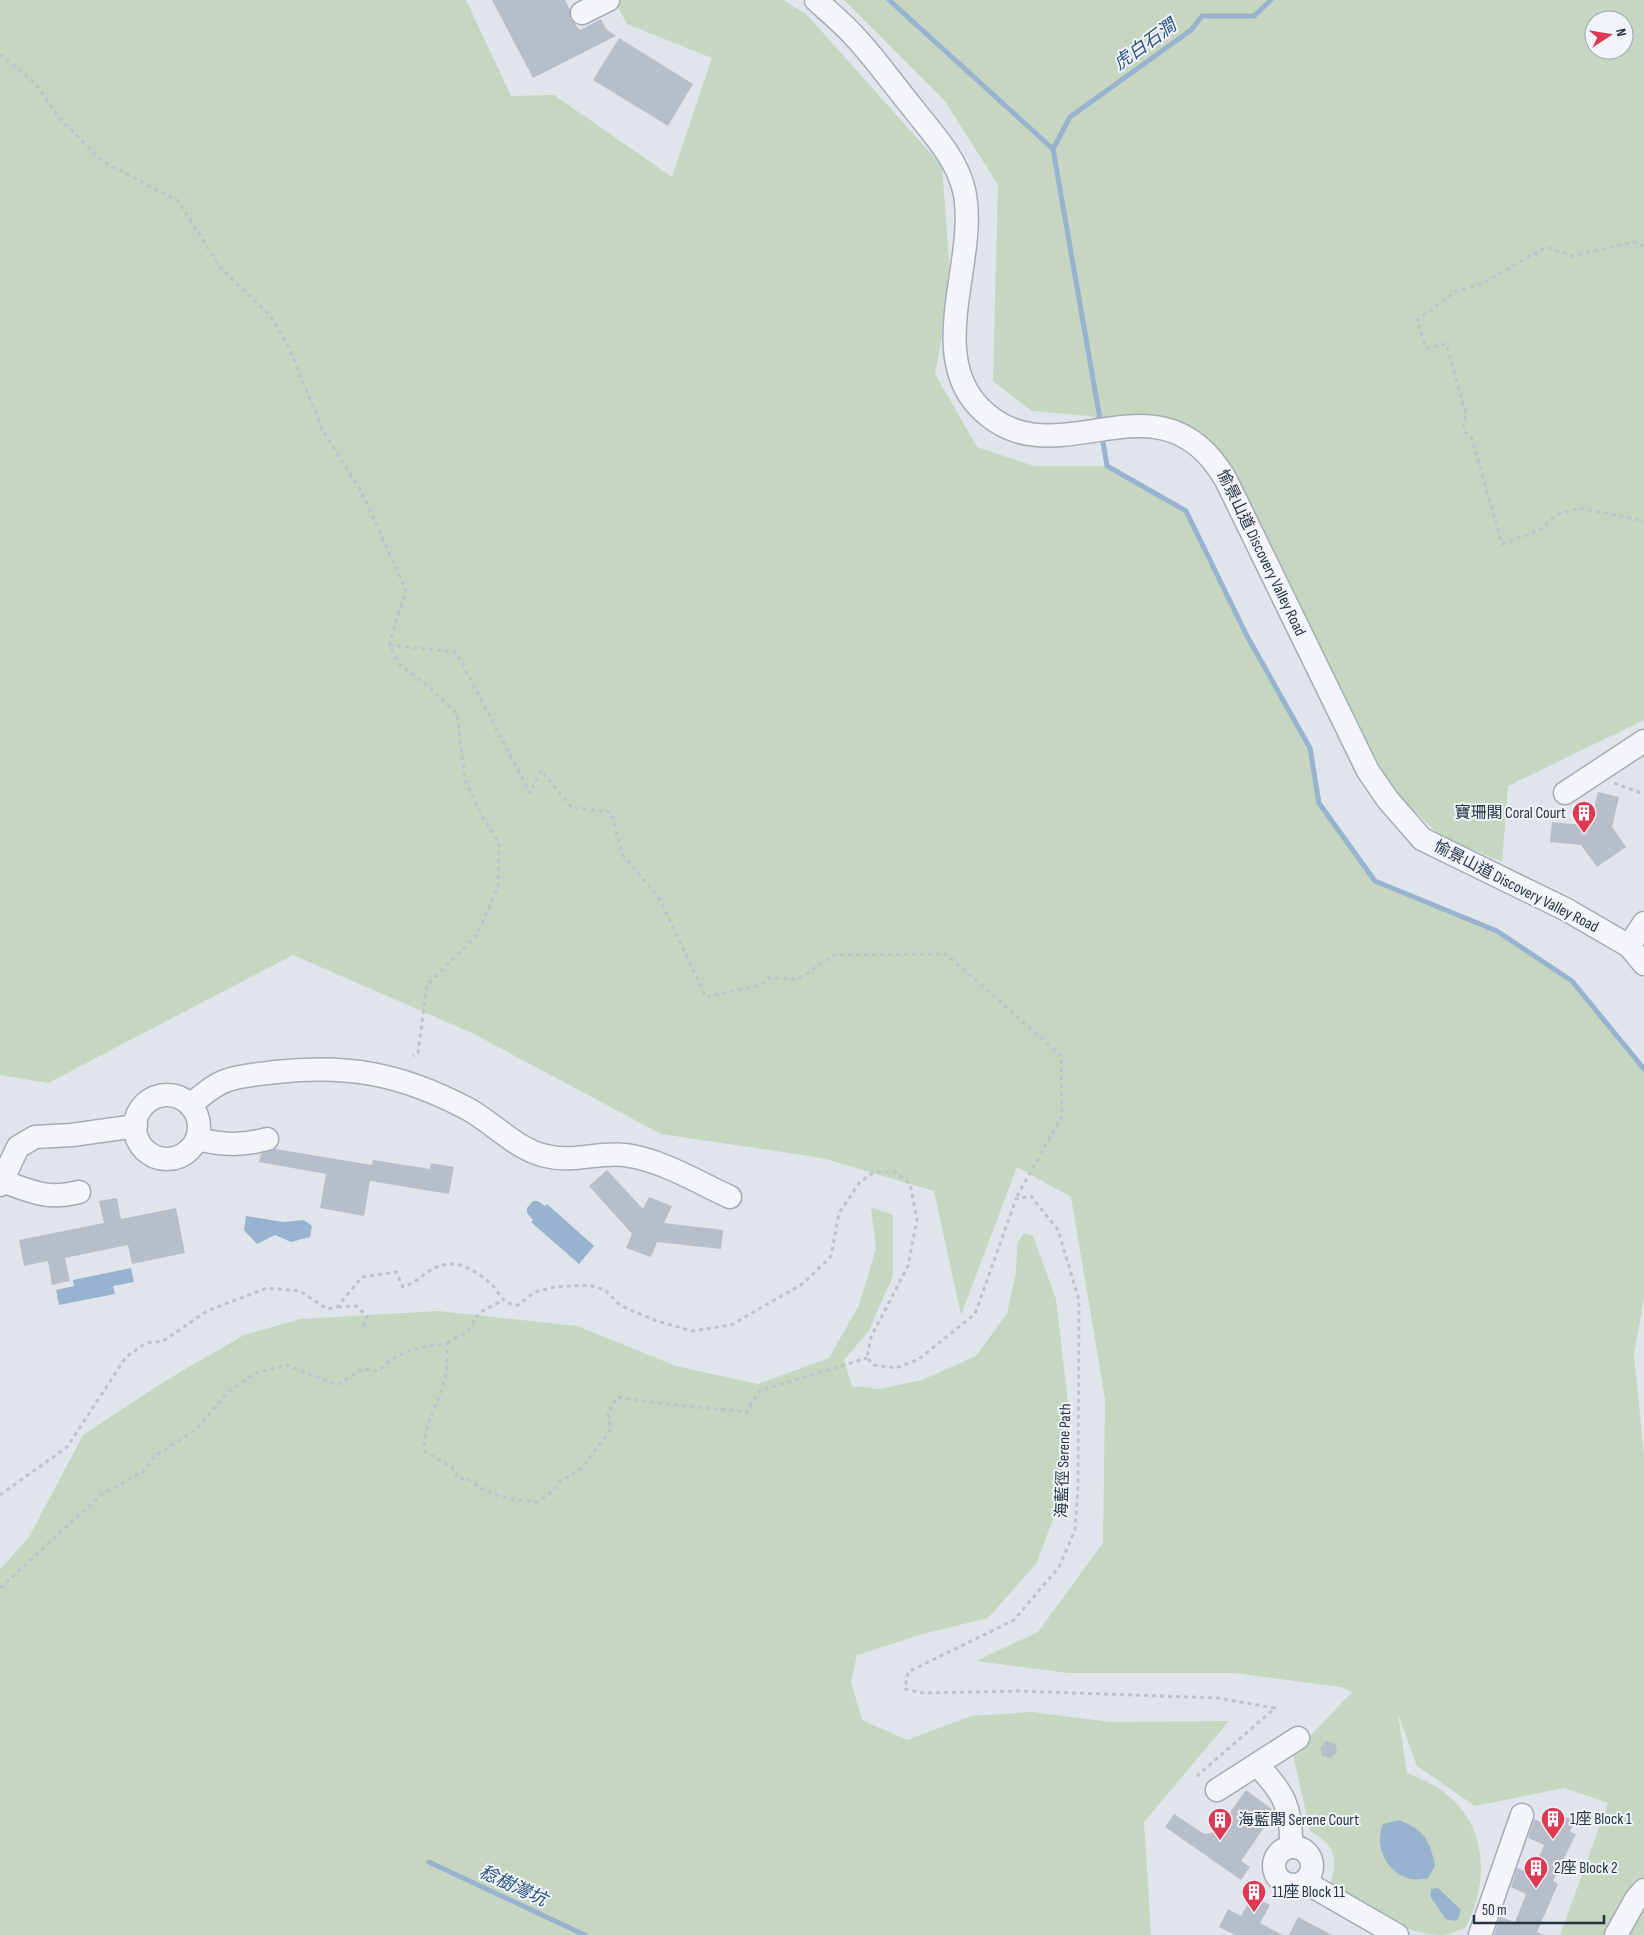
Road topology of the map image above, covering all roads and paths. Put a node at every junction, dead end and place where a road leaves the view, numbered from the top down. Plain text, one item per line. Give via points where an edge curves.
1 (816, 0) edge
2 (0, 54) edge
3 (1644, 246) edge
4 (1644, 521) edge
5 (389, 645) junction
6 (1644, 741) edge
7 (1592, 774) junction
8 (1565, 793) dead end
9 (1644, 794) edge
10 (1644, 923) edge
11 (1629, 946) junction
12 (1644, 964) edge
13 (413, 1056) dead end
14 (190, 1105) junction
15 (136, 1126) junction
16 (197, 1139) junction
17 (267, 1139) dead end
18 (1, 1183) edge
19 (79, 1192) dead end
20 (730, 1198) dead end
21 (1016, 1199) junction
22 (503, 1300) junction
23 (337, 1306) junction
24 (363, 1329) dead end
25 (447, 1343) junction
26 (867, 1358) junction
27 (0, 1495) edge
28 (0, 1588) edge
29 (1298, 1738) dead end
30 (1257, 1765) junction
31 (1198, 1775) dead end
32 (1217, 1790) dead end
33 (1522, 1815) dead end
34 (1644, 1890) edge
35 (1397, 1935) edge
36 (1480, 1935) edge
37 (1616, 1935) edge

1 - 11 street, 愉景山道 Discovery Valley Road via 857,39 942,145 960,179 967,213 954,348 963,385 976,405 1009,429 1033,436 1148,426 1172,431 1197,443 1226,480 1368,771 1388,800 1422,839 1566,910
2 - 5 path via 36,84 58,117 102,160 178,201 220,266 271,316 290,350 323,431 360,491 406,590
3 - 4 path via 1633,242 1573,256 1546,247 1485,282 1454,292 1417,320 1426,348 1446,344 1466,413 1463,430 1472,436 1502,544 1540,530 1556,515 1580,508
5 - 13 path via 400,665 457,714 465,780 484,820 499,842 498,888 492,904 476,936 427,985 418,1053
5 - 21 path via 456,652 530,793 541,770 572,808 611,812 622,854 659,898 706,997 761,985 769,978 799,978 834,955 946,954 1061,1056 1062,1116
6 - 7 street
7 - 8 street
7 - 9 path
10 - 11 street
11 - 12 street, 愉景山道 Discovery Valley Road
14 - 15 street via 172,1096 151,1099 138,1115
14 - 16 street via 199,1121
14 - 20 street via 227,1080 311,1068 360,1070 407,1081 467,1108 518,1144 544,1156 566,1160 625,1155 656,1163
15 - 16 street via 141,1144 156,1157 175,1158 192,1148
15 - 18 street via 34,1137 18,1147
16 - 17 street via 221,1145
18 - 19 street via 58,1197
21 - 26 path via 975,1314 919,1359 896,1368 874,1365
21 - 31 path, 海藍徑 Serene Path via 1031,1196 1058,1230 1079,1300 1075,1530 1059,1567 1014,1620 908,1672 905,1689 923,1693 1018,1692 1218,1698 1275,1708
22 - 23 path via 490,1283 455,1264 429,1269 410,1285 402,1287 396,1272 362,1278
22 - 25 path via 479,1313 467,1332
22 - 26 path via 510,1305 518,1305 536,1292 589,1285 605,1290 630,1310 692,1331 732,1325 804,1283 831,1256 839,1213 860,1182 874,1172 896,1172 910,1184 917,1219 908,1266 871,1337
23 - 24 path via 356,1306 367,1316
23 - 27 path via 327,1309 300,1291 267,1288 207,1311 163,1341 146,1343 126,1357 67,1447
25 - 26 path via 446,1378 428,1424 424,1451 452,1467 458,1479 467,1478 477,1487 508,1499 538,1502 553,1491 558,1482 582,1468 611,1429 608,1414 617,1397 747,1412 759,1390
25 - 28 path via 411,1350 391,1358 379,1371 363,1369 337,1385 287,1365 256,1373 229,1390 195,1430 155,1456 144,1472 102,1494
29 - 30 street
30 - 32 street
30 - 35 street via 1274,1782 1286,1802 1292,1825 1291,1847 1280,1853 1274,1865 1277,1877 1287,1885 1305,1882
33 - 36 street
34 - 37 street

